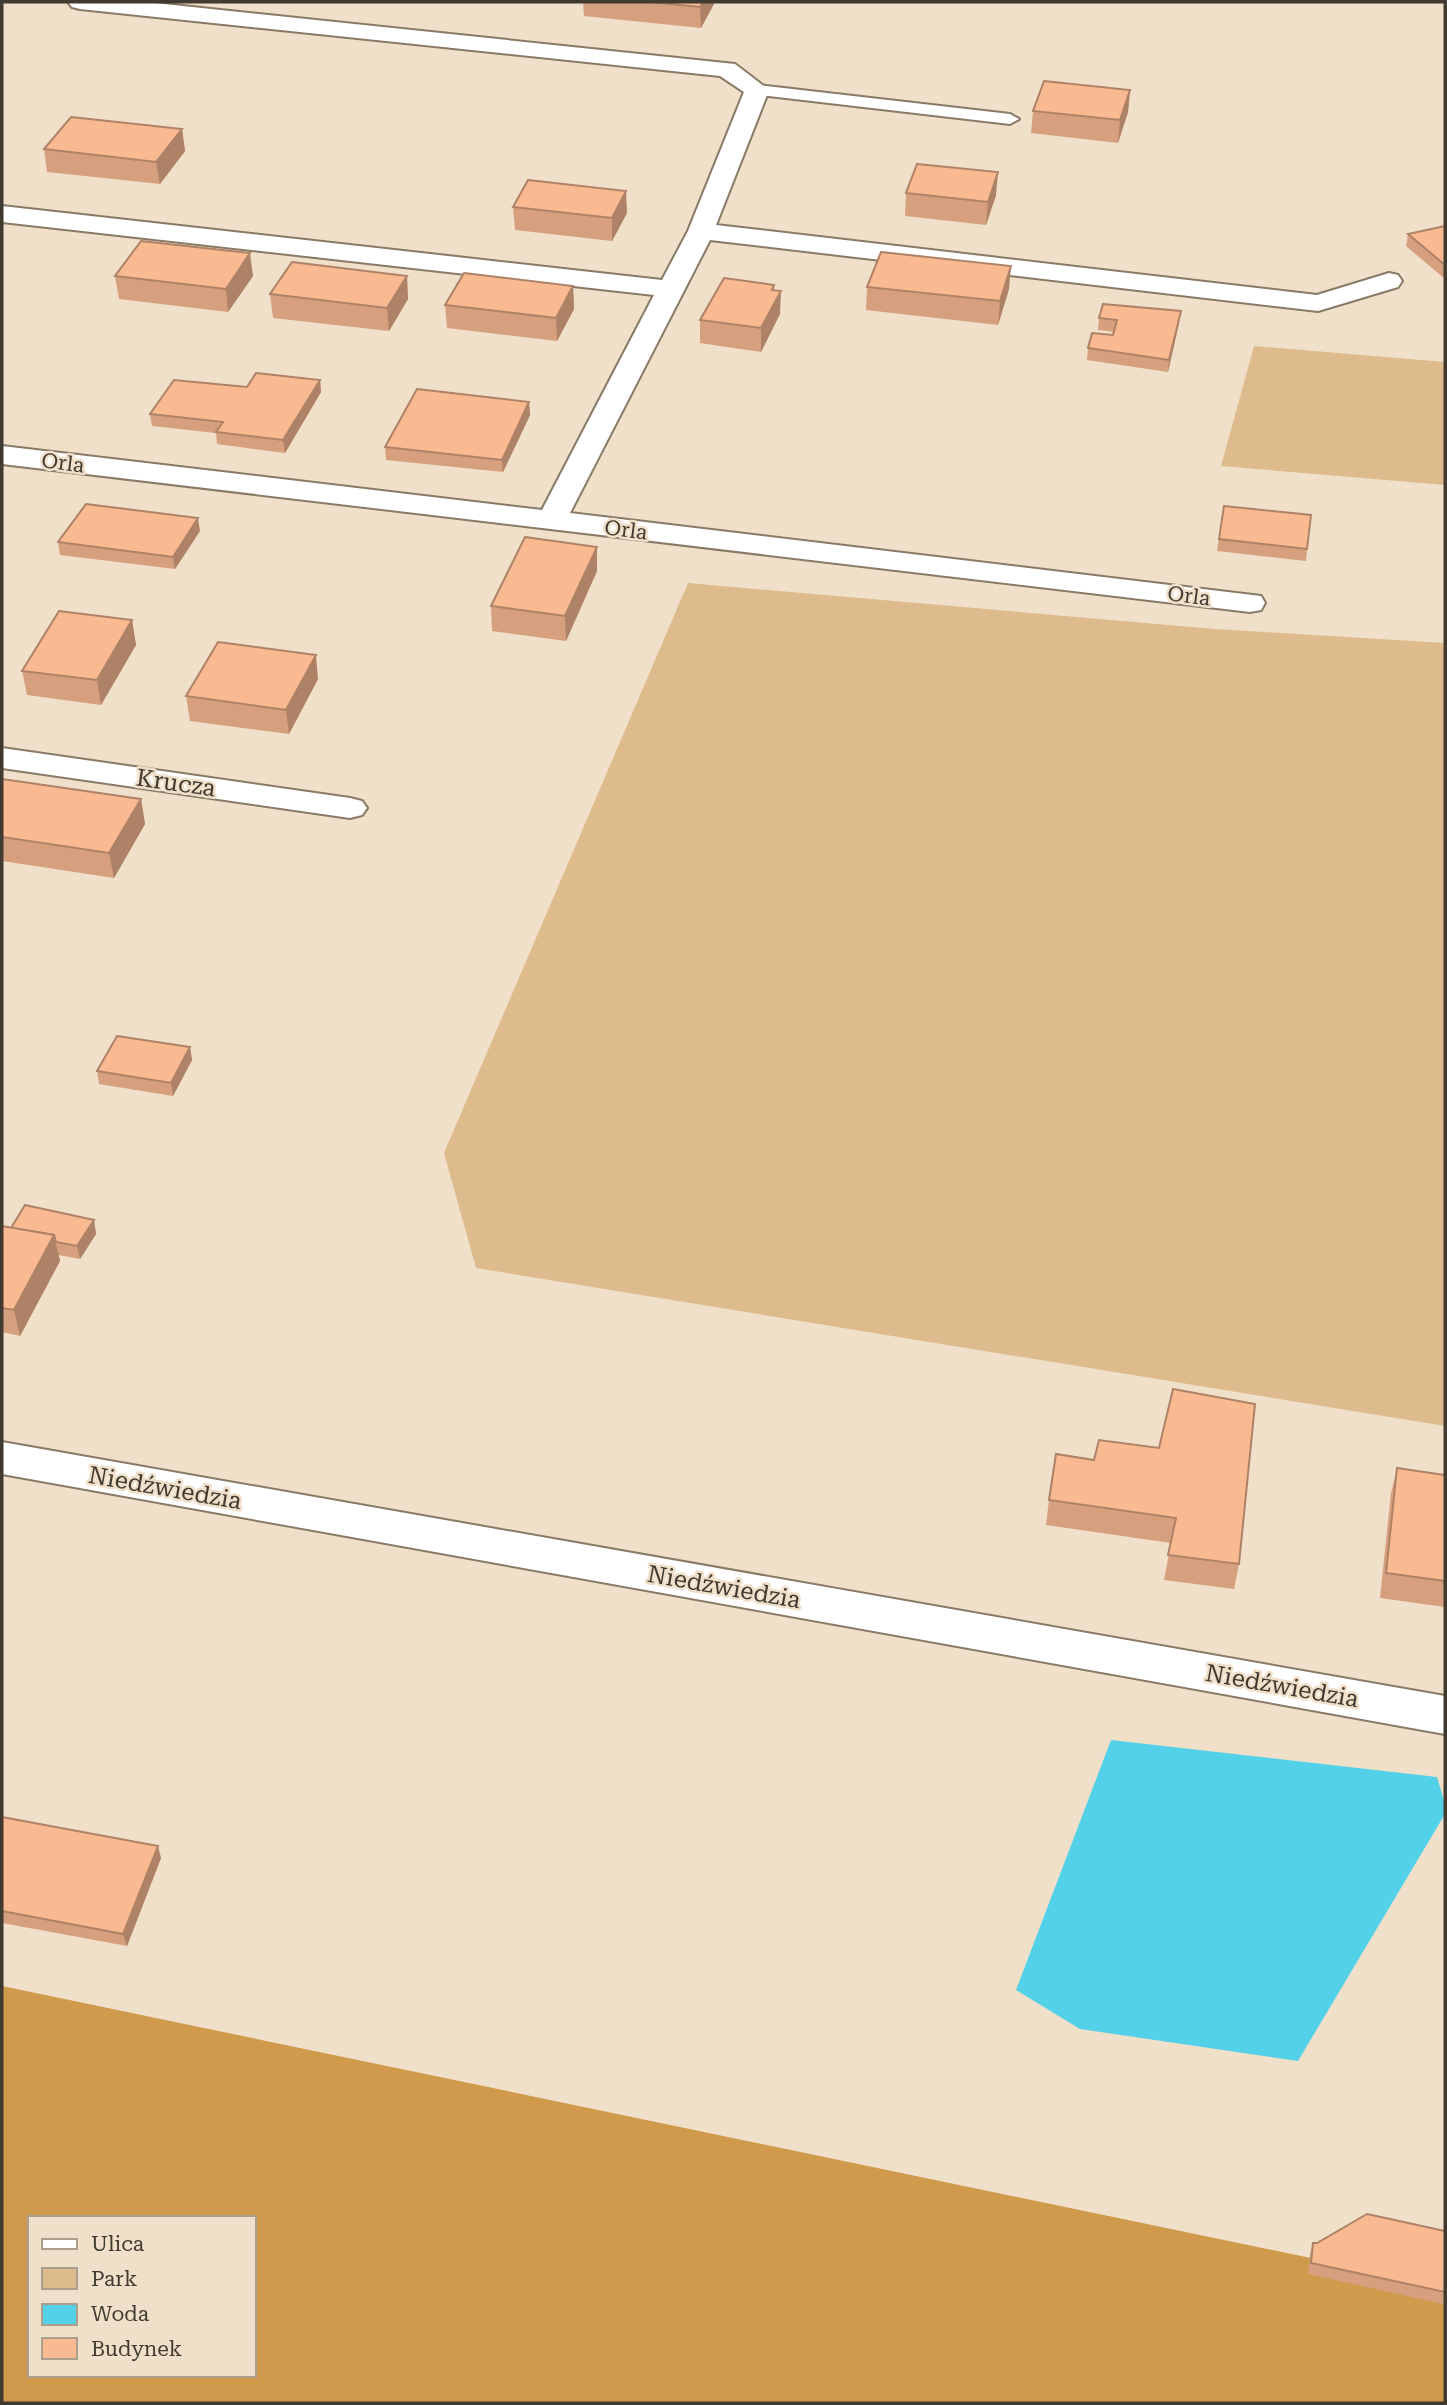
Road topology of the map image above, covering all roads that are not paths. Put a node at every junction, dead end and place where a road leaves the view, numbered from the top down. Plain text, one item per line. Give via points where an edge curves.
1 (80, 2) edge
2 (757, 90) junction
3 (1010, 119) dead end
4 (2, 214) edge
5 (701, 231) junction
6 (1389, 281) dead end
7 (669, 289) junction
8 (2, 456) edge
9 (551, 521) junction
10 (1250, 603) dead end
11 (2, 758) edge
12 (350, 808) dead end
13 (2, 1458) edge
14 (1445, 1715) edge

1 - 2 street via 726,69
2 - 3 lane
2 - 5 street
4 - 7 street
5 - 6 street via 1318,303
5 - 7 street
7 - 9 street
8 - 9 street, Orla
9 - 10 street, Orla
11 - 12 street, Krucza
13 - 14 street, Niedźwiedzia

